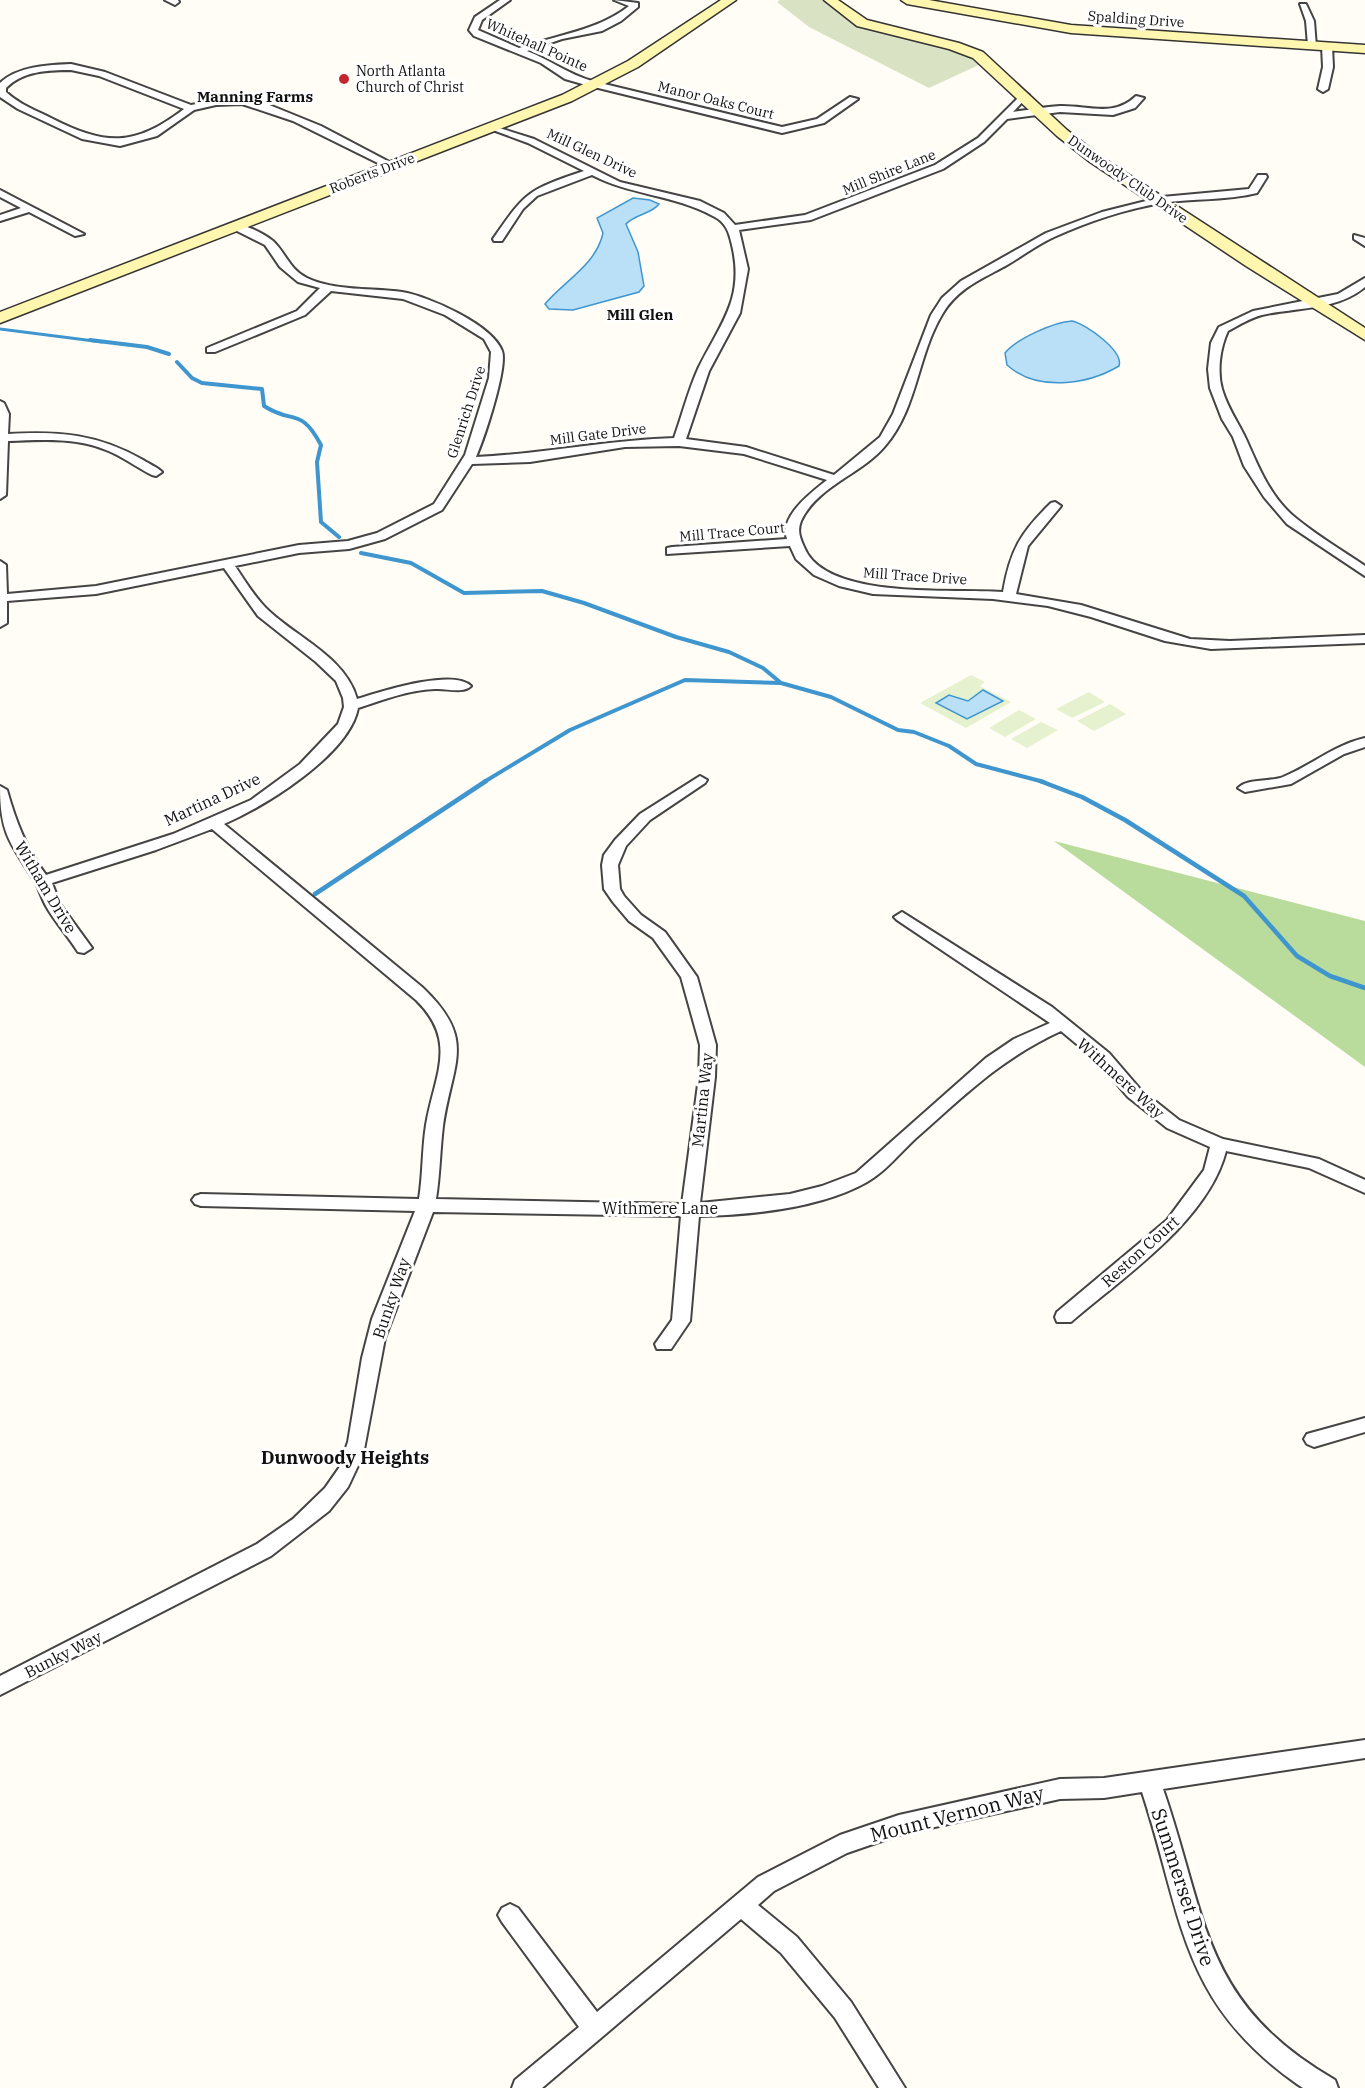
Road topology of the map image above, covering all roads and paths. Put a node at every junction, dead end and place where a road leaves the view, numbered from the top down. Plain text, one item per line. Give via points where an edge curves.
1 (506, 0) edge
2 (618, 0) edge
3 (730, 0) edge
4 (830, 0) edge
5 (907, 0) edge
6 (1303, 6) dead end
7 (1313, 45) junction
8 (1327, 46) junction
9 (1365, 49) edge
10 (519, 51) junction
11 (598, 85) junction
12 (1323, 89) dead end
13 (1024, 95) junction
14 (1139, 98) dead end
15 (853, 99) dead end
16 (191, 108) junction
17 (1041, 112) junction
18 (1004, 117) junction
19 (493, 127) junction
20 (392, 166) junction
21 (592, 172) junction
22 (1262, 177) dead end
23 (0, 193) edge
24 (1159, 200) junction
25 (30, 208) junction
26 (0, 218) edge
27 (235, 226) junction
28 (733, 228) junction
29 (79, 234) dead end
30 (498, 239) dead end
31 (1365, 281) edge
32 (328, 287) junction
33 (1314, 303) junction
34 (0, 318) edge
35 (1365, 335) edge
36 (211, 350) dead end
37 (0, 405) edge
38 (2, 438) junction
39 (679, 442) junction
40 (468, 461) junction
41 (156, 472) dead end
42 (836, 479) junction
43 (0, 495) edge
44 (1055, 506) dead end
45 (794, 542) junction
46 (672, 552) dead end
47 (0, 565) edge
48 (228, 566) junction
49 (1365, 572) edge
50 (1009, 597) junction
51 (2, 598) junction
52 (0, 623) edge
53 (1365, 639) edge
54 (464, 686) dead end
55 (353, 705) junction
56 (1365, 742) edge
57 (700, 780) dead end
58 (1245, 788) dead end
59 (0, 790) edge
60 (213, 822) junction
61 (43, 881) junction
62 (902, 917) dead end
63 (84, 948) dead end
64 (1060, 1025) junction
65 (1219, 1144) junction
66 (1365, 1187) edge
67 (201, 1200) dead end
68 (426, 1206) junction
69 (692, 1209) junction
70 (1064, 1317) dead end
71 (664, 1344) dead end
72 (1365, 1425) edge
73 (1314, 1439) dead end
74 (0, 1686) edge
75 (1365, 1749) edge
76 (1149, 1781) junction
77 (743, 1907) junction
78 (510, 1915) dead end
79 (596, 2029) junction
80 (524, 2088) edge
81 (893, 2088) edge
82 (1326, 2088) edge

1 - 10 street, Whitehall Pointe via 478,19 473,30 485,39
2 - 10 street via 635,4 609,25
3 - 11 street, Roberts Drive
4 - 13 street, Dunwoody Club Drive via 854,19 871,26 972,51
5 - 7 street, Spalding Drive via 1071,29
6 - 7 street via 1310,21
7 - 8 street, Spalding Drive
8 - 9 street, Spalding Drive
8 - 12 street
10 - 11 street, Whitehall Pointe via 554,66 568,77
11 - 15 street, Manor Oaks Court via 782,130 799,129 823,120
11 - 19 street, Roberts Drive
13 - 17 street, Dunwoody Club Drive
13 - 18 street, Mill Shire Lane
14 - 17 street via 1132,107 1114,112
16 - 16 street via 155,135 128,142 100,142 72,134 6,98 1,87 28,73 71,67 106,75
16 - 20 street via 214,102 252,103
17 - 18 street
17 - 24 street, Dunwoody Club Drive via 1077,146
18 - 28 street, Mill Shire Lane via 957,157 899,184 807,218
19 - 20 street, Roberts Drive
19 - 21 street, Mill Glen Drive
20 - 27 street, Roberts Drive
21 - 28 street, Mill Glen Drive via 641,191 696,203 720,215
21 - 30 street via 549,187 527,200
22 - 24 street via 1254,191 1235,196
23 - 25 street
24 - 33 street, Dunwoody Club Drive
24 - 42 street via 1050,235 961,284 930,326 904,406 891,430 879,447
25 - 26 street
25 - 29 street
27 - 32 street, Glenrich Drive via 269,243 291,273
27 - 34 street, Roberts Drive
28 - 39 street via 743,269 734,313 704,371
31 - 33 street via 1354,290
32 - 36 street via 301,313
32 - 40 street, Glenrich Drive via 385,292 416,300 448,313 488,337 498,361
33 - 35 street, Dunwoody Club Drive
33 - 49 street via 1257,314 1222,329 1215,360 1216,388 1250,466 1268,494 1291,521
37 - 38 street
38 - 41 street via 81,440 113,449
38 - 43 street
39 - 40 street, Mill Gate Drive via 625,443 530,458
39 - 42 street, Mill Gate Drive via 746,451
40 - 48 street, Glenrich Drive via 438,507 381,536 349,545 299,549
42 - 45 street via 794,523
44 - 50 street via 1032,528 1016,552
45 - 46 street, Mill Trace Court
45 - 50 street, Mill Trace Drive via 808,563 838,582 857,588
47 - 51 street
48 - 51 street, Glenrich Drive via 96,590
48 - 55 street via 263,612 340,678
50 - 53 street, Mill Trace Drive via 1071,607 1150,635 1190,643 1266,645 1336,637
51 - 52 street
54 - 55 street via 437,683 398,690
55 - 60 street, Martina Drive via 338,736 303,768 256,802
56 - 58 street via 1286,781
57 - 69 street, Martina Way via 645,817 612,855 610,865 612,889 618,899 635,918 659,935 689,977 699,1005 708,1045 707,1077
59 - 61 street, Witham Drive via 24,856
60 - 61 street, Martina Drive
60 - 68 street, Bunky Way via 416,991 447,1026 448,1064 435,1122
61 - 63 street, Witham Drive via 53,905
62 - 64 street, Withmere Way via 995,976
64 - 65 street, Withmere Way via 1103,1057 1153,1110 1173,1124
64 - 69 street, Withmere Lane via 1020,1043 992,1062 862,1177 841,1188 749,1208
65 - 66 street, Withmere Way via 1313,1163
65 - 70 street, Reston Court via 1212,1171 1173,1224
67 - 68 street, Withmere Lane
68 - 69 street, Withmere Lane
68 - 74 street, Bunky Way via 387,1298 370,1359 360,1437 348,1470 334,1492 264,1550
69 - 71 street, Martina Way via 681,1321
72 - 73 street
75 - 76 street, Mount Vernon Way
76 - 77 street, Mount Vernon Way via 1060,1789 899,1825 840,1845 800,1864 766,1884
76 - 82 street, Summerset Drive via 1199,1949 1213,1978 1232,2009 1255,2035 1310,2080
77 - 79 street, Mount Vernon Way
77 - 81 street via 789,1945 843,2010
78 - 79 street
79 - 80 street, Mount Vernon Way

